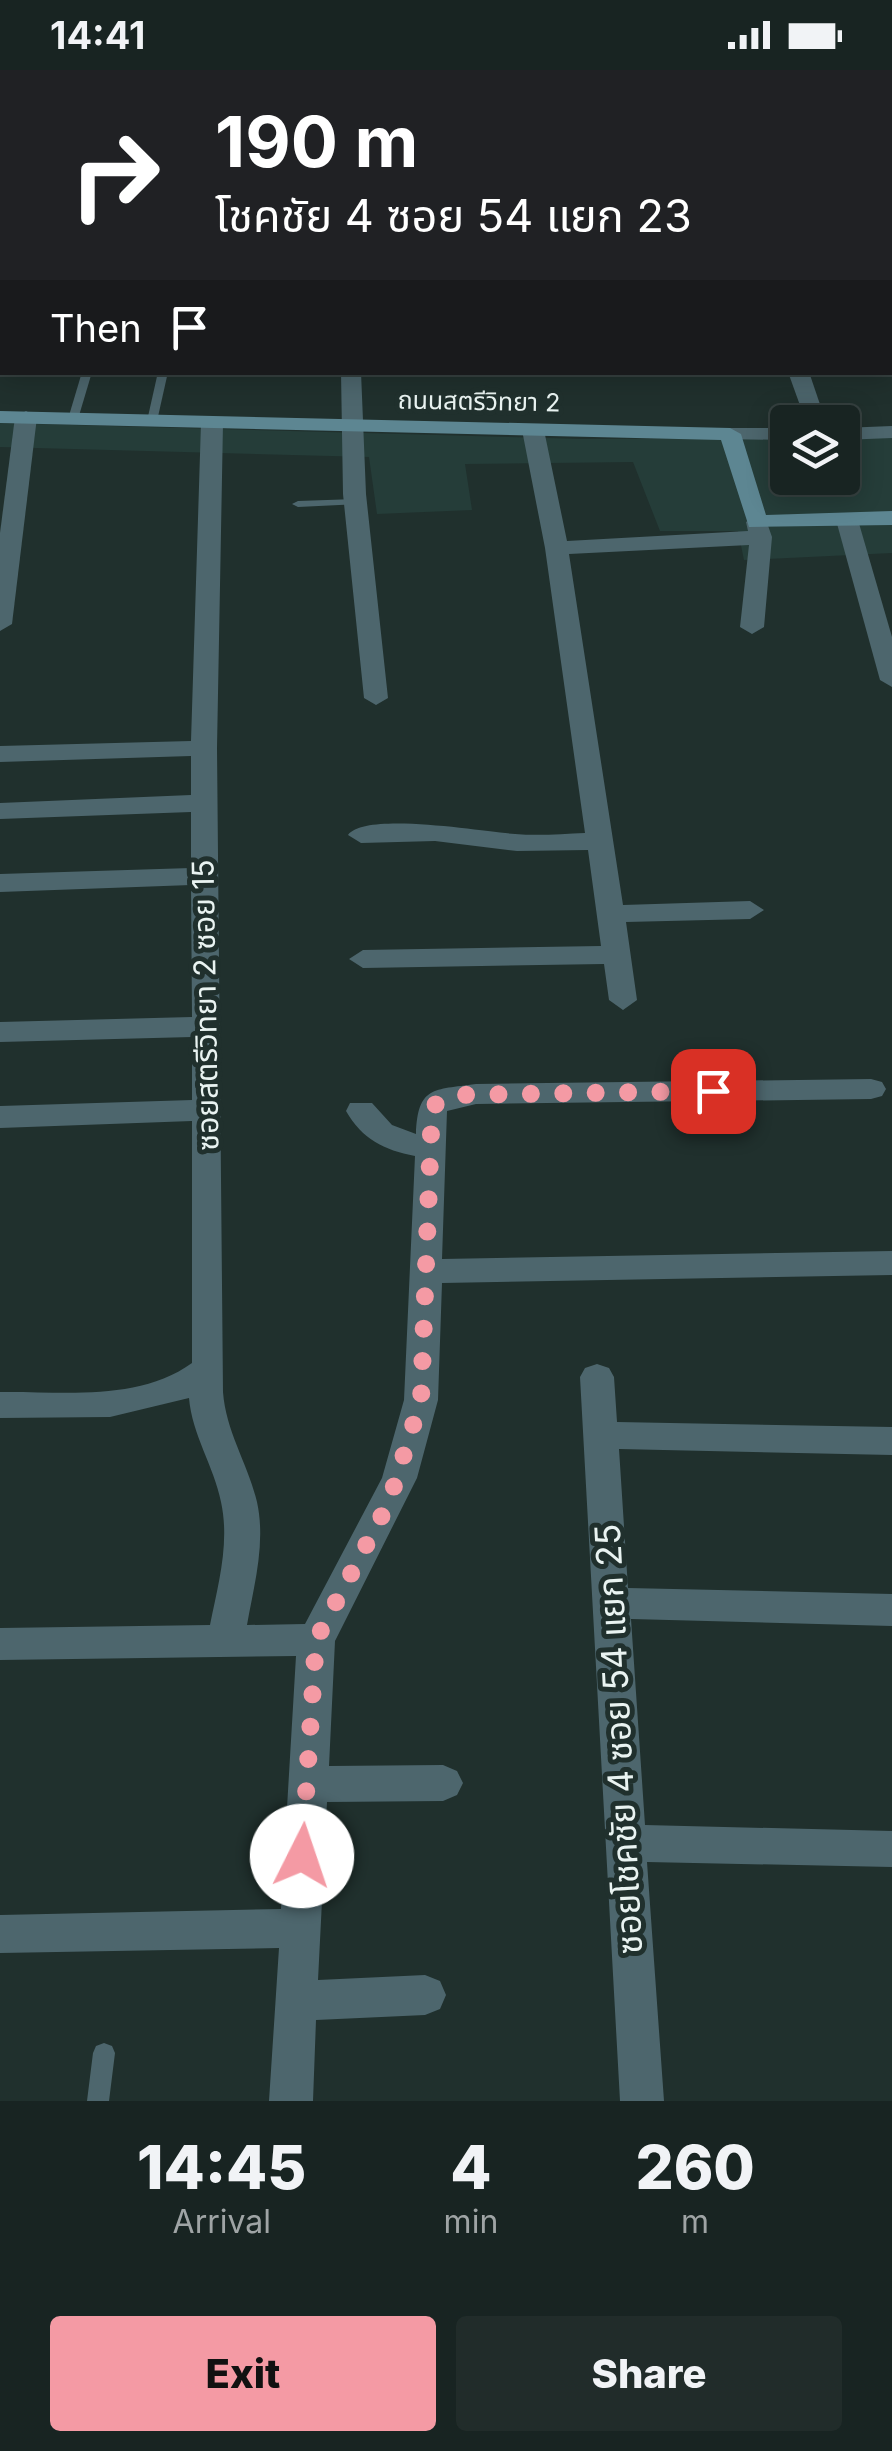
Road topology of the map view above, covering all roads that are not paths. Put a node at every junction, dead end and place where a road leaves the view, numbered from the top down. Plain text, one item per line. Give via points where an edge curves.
1 (86, 375) edge
2 (162, 375) edge
3 (351, 375) edge
4 (799, 375) edge
5 (810, 405) edge
6 (0, 416) edge
7 (26, 417) junction
8 (73, 419) junction
9 (152, 421) junction
10 (212, 423) junction
11 (348, 426) junction
12 (533, 430) junction
13 (892, 432) edge
14 (860, 433) edge
15 (730, 434) junction
16 (770, 434) edge
17 (356, 502) junction
18 (298, 504) dead end
19 (892, 518) edge
20 (847, 520) junction
21 (759, 529) junction
22 (557, 548) junction
23 (0, 624) edge
24 (752, 627) dead end
25 (892, 680) edge
26 (376, 698) dead end
27 (204, 748) junction
28 (0, 754) edge
29 (205, 804) junction
30 (0, 811) edge
31 (362, 835) dead end
32 (599, 841) junction
33 (204, 876) junction
34 (0, 883) edge
35 (750, 910) dead end
36 (609, 914) junction
37 (616, 955) junction
38 (362, 959) dead end
39 (623, 1000) dead end
40 (207, 1027) junction
41 (0, 1032) edge
42 (871, 1089) dead end
43 (208, 1110) junction
44 (361, 1112) dead end
45 (0, 1117) edge
46 (429, 1147) junction
47 (892, 1263) edge
48 (427, 1271) junction
49 (209, 1369) junction
50 (596, 1377) dead end
51 (0, 1405) edge
52 (601, 1435) junction
53 (892, 1441) edge
54 (613, 1603) junction
55 (892, 1610) edge
56 (316, 1640) junction
57 (226, 1641) junction
58 (0, 1644) edge
59 (442, 1783) dead end
60 (307, 1784) junction
61 (624, 1843) junction
62 (892, 1849) edge
63 (297, 1928) junction
64 (0, 1934) edge
65 (424, 1995) dead end
66 (294, 2001) junction
67 (104, 2053) dead end
68 (98, 2101) edge
69 (292, 2101) edge
70 (642, 2101) edge

1 - 8 lane
2 - 9 lane
3 - 11 street
4 - 5 street
6 - 7 street, ถนนสตรีวิทยา 2
7 - 8 street, ถนนสตรีวิทยา 2
7 - 23 street
8 - 9 street, ถนนสตรีวิทยา 2
9 - 10 street, ถนนสตรีวิทยา 2
10 - 11 street, ถนนสตรีวิทยา 2
10 - 27 street, ซอยสตรีวิทยา 2 ซอย 15
11 - 12 street, ถนนสตรีวิทยา 2
11 - 17 street
12 - 15 street, ถนนสตรีวิทยา 2
12 - 22 street
13 - 14 street
15 - 16 street
15 - 21 street
17 - 18 lane
17 - 26 street
19 - 20 street
20 - 21 street
20 - 25 street
21 - 22 street
21 - 24 street
22 - 32 street
27 - 28 street
27 - 29 street, ซอยสตรีวิทยา 2 ซอย 15
29 - 30 street
29 - 33 street, ซอยสตรีวิทยา 2 ซอย 15
31 - 32 street
32 - 36 street
33 - 34 street
33 - 40 street, ซอยสตรีวิทยา 2 ซอย 15
35 - 36 street
36 - 37 street
37 - 38 street
37 - 39 street
40 - 41 street
40 - 43 street, ซอยสตรีวิทยา 2 ซอย 15
42 - 46 street via 458,1095 432,1106
43 - 45 street
43 - 49 street, ซอยสตรีวิทยา 2 ซอย 15
44 - 46 street via 390,1139
46 - 48 street
47 - 48 street
48 - 56 street via 421,1400 399,1478
49 - 51 street via 158,1399
49 - 57 street, ซอยสตรีวิทยา 2 ซอย 15 via 207,1422 224,1454 242,1525
50 - 52 street, ซอยโชคชัย 4 ซอย 54 แยก 25
52 - 53 street
52 - 54 street, ซอยโชคชัย 4 ซอย 54 แยก 25
54 - 55 street
54 - 61 street, ซอยโชคชัย 4 ซอย 54 แยก 25
56 - 57 street
56 - 60 street
57 - 58 street
59 - 60 street
60 - 63 street
61 - 62 street
61 - 70 street, ซอยโชคชัย 4 ซอย 54 แยก 25
63 - 64 street
63 - 66 street
65 - 66 street
66 - 69 street
67 - 68 lane

